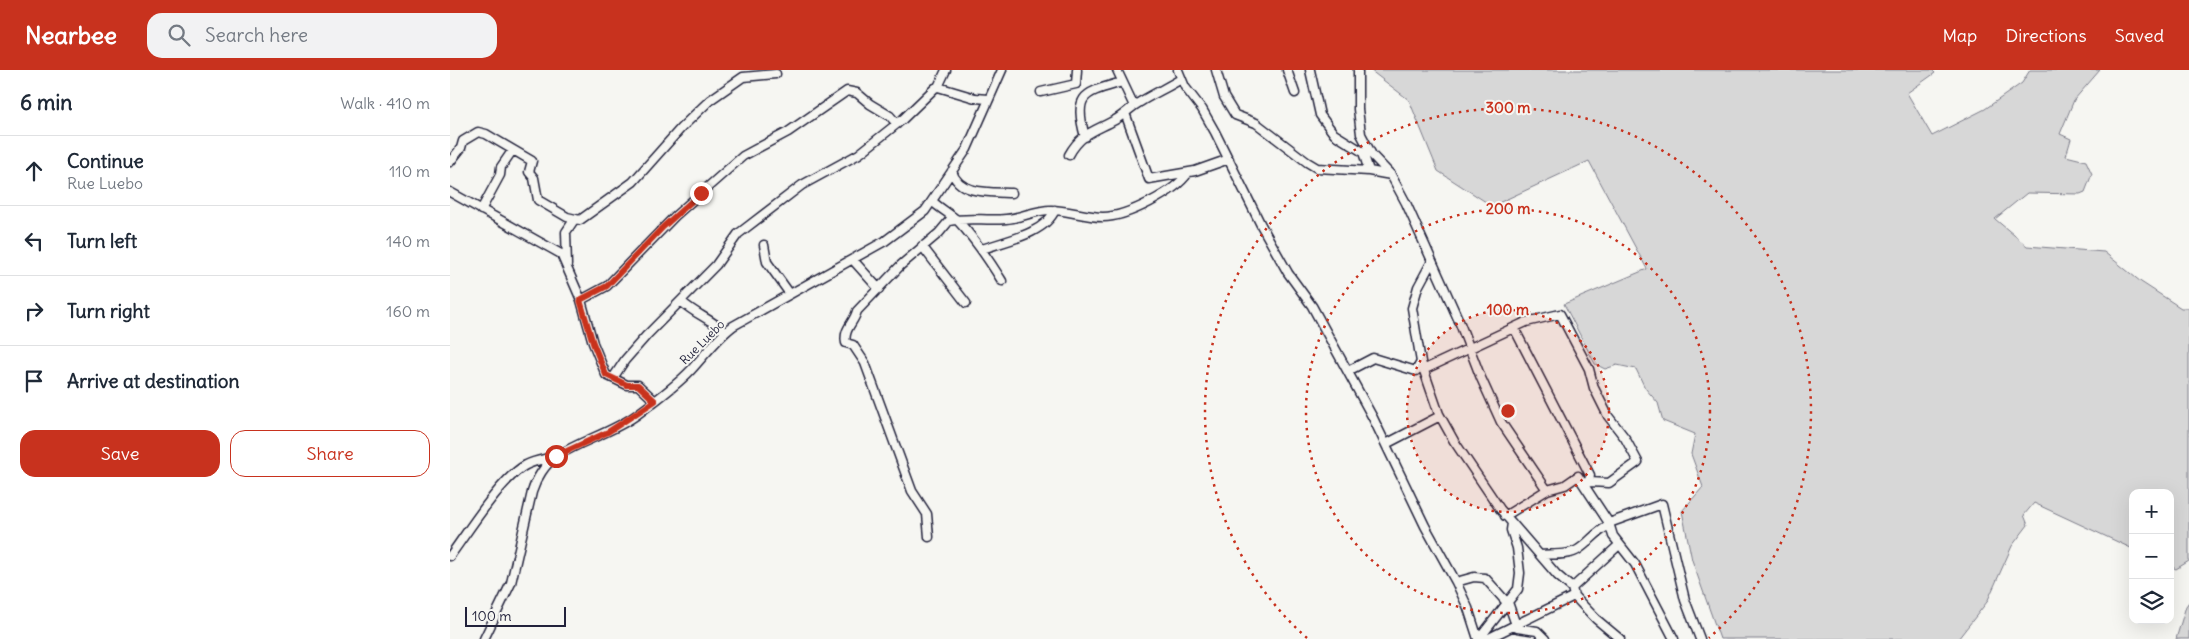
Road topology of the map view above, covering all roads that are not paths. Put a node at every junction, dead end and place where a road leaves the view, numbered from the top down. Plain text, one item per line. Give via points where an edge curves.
1 (946, 70) edge
2 (1002, 70) edge
3 (1077, 70) edge
4 (1117, 70) edge
5 (1178, 70) edge
6 (1216, 70) edge
7 (1287, 70) edge
8 (1310, 70) edge
9 (1358, 70) edge
10 (776, 74) dead end
11 (1181, 79) junction
12 (1122, 82) junction
13 (938, 87) junction
14 (1042, 92) dead end
15 (1295, 93) dead end
16 (988, 99) junction
17 (1134, 106) junction
18 (1125, 113) junction
19 (896, 124) junction
20 (1086, 137) junction
21 (512, 150) junction
22 (1069, 154) dead end
23 (1228, 159) junction
24 (450, 162) edge
25 (952, 171) junction
26 (1369, 171) junction
27 (1188, 173) junction
28 (1391, 175) junction
29 (1162, 178) junction
30 (1174, 188) junction
31 (450, 192) edge
32 (1012, 193) dead end
33 (933, 202) junction
34 (481, 210) junction
35 (1055, 210) junction
36 (574, 220) junction
37 (956, 220) junction
38 (764, 245) dead end
39 (922, 246) junction
40 (982, 250) junction
41 (853, 260) junction
42 (1432, 261) junction
43 (567, 266) junction
44 (1002, 281) dead end
45 (879, 289) junction
46 (790, 294) junction
47 (580, 300) junction
48 (682, 302) junction
49 (966, 303) dead end
50 (1514, 328) junction
51 (725, 332) junction
52 (1470, 348) junction
53 (1422, 366) junction
54 (1348, 372) junction
55 (613, 378) junction
56 (655, 401) junction
57 (1440, 416) junction
58 (1386, 444) junction
59 (556, 456) junction
60 (1586, 482) junction
61 (1547, 490) junction
62 (1505, 516) junction
63 (1512, 523) junction
64 (1610, 524) junction
65 (929, 537) dead end
66 (1619, 544) junction
67 (1540, 555) junction
68 (450, 556) edge
69 (1456, 582) junction
70 (1573, 592) junction
71 (1507, 602) junction
72 (1516, 626) junction
73 (1618, 638) edge
74 (484, 639) edge
75 (1479, 639) edge
76 (1487, 639) edge
77 (1545, 639) edge
78 (1674, 639) edge
79 (1700, 639) edge

1 - 13 street
2 - 16 street, Rue Luebo
3 - 14 street via 1076,84
4 - 12 street
5 - 11 street
6 - 26 street via 1227,105 1235,115 1256,123 1317,168
7 - 15 street
8 - 26 street via 1320,115 1334,134 1363,152
9 - 28 street via 1361,134 1372,155
10 - 36 street via 743,77 710,100 633,182 583,218
11 - 17 street
11 - 23 street via 1202,109
12 - 17 street
12 - 20 street via 1084,97 1081,112
13 - 16 street
13 - 19 street
16 - 25 street, Rue Luebo via 967,149
17 - 18 street
18 - 20 street via 1091,130
18 - 29 street via 1147,177
19 - 47 street via 858,93 847,90 788,132 743,156 675,216 607,286
19 - 48 street via 860,154 802,184 738,234 716,265
20 - 22 street via 1074,145
21 - 24 street via 478,132 462,141
21 - 34 street
21 - 36 street via 532,161 530,172 538,200
23 - 27 street
23 - 54 street via 1288,273 1312,306
25 - 32 street via 956,182 965,187
25 - 33 street, Rue Luebo
26 - 28 street
27 - 29 street
27 - 30 street
28 - 42 street
29 - 30 street via 1172,182
30 - 35 street via 1117,216 1096,217
31 - 34 street
33 - 37 street
33 - 41 street, Rue Luebo via 900,232
34 - 43 street via 561,254
35 - 37 street via 1005,220
35 - 40 street via 1051,219 1040,228
36 - 43 street via 566,232
37 - 39 street via 949,221
37 - 40 street
38 - 46 street via 767,262
39 - 45 street
39 - 49 street
40 - 44 street
41 - 45 street
41 - 46 street, Rue Luebo
42 - 52 street
42 - 53 street via 1418,287 1412,308
43 - 47 street
45 - 65 street via 849,324 846,343 853,345 865,363 912,491 926,514
46 - 51 street, Rue Luebo
47 - 55 street via 606,375
48 - 51 street
48 - 55 street via 642,341
50 - 52 street
50 - 60 street via 1590,475
50 - 60 street via 1560,314 1608,416 1638,462 1609,483
51 - 56 street, Rue Luebo via 689,371
52 - 53 street
52 - 61 street via 1501,422
53 - 54 street via 1416,371 1373,358
53 - 57 street
54 - 58 street
55 - 56 street via 627,385 638,385
56 - 59 street, Rue Luebo via 608,432
57 - 58 street
57 - 62 street via 1475,475
58 - 69 street
59 - 68 street via 526,465 518,471 493,497
59 - 74 street, Rue Luebo via 536,480 511,584
60 - 61 street via 1576,476 1565,485
60 - 64 street
61 - 62 street
62 - 63 street
63 - 67 street
63 - 71 street via 1520,573 1518,589
64 - 66 street
64 - 67 street via 1574,552
64 - 79 street via 1662,504 1685,600
66 - 70 street
66 - 78 street via 1635,564
67 - 70 street
69 - 71 street via 1474,577 1486,578
69 - 75 street
70 - 72 street
70 - 73 street
71 - 72 street
71 - 75 street
72 - 76 street
72 - 77 street via 1521,630 1537,631

